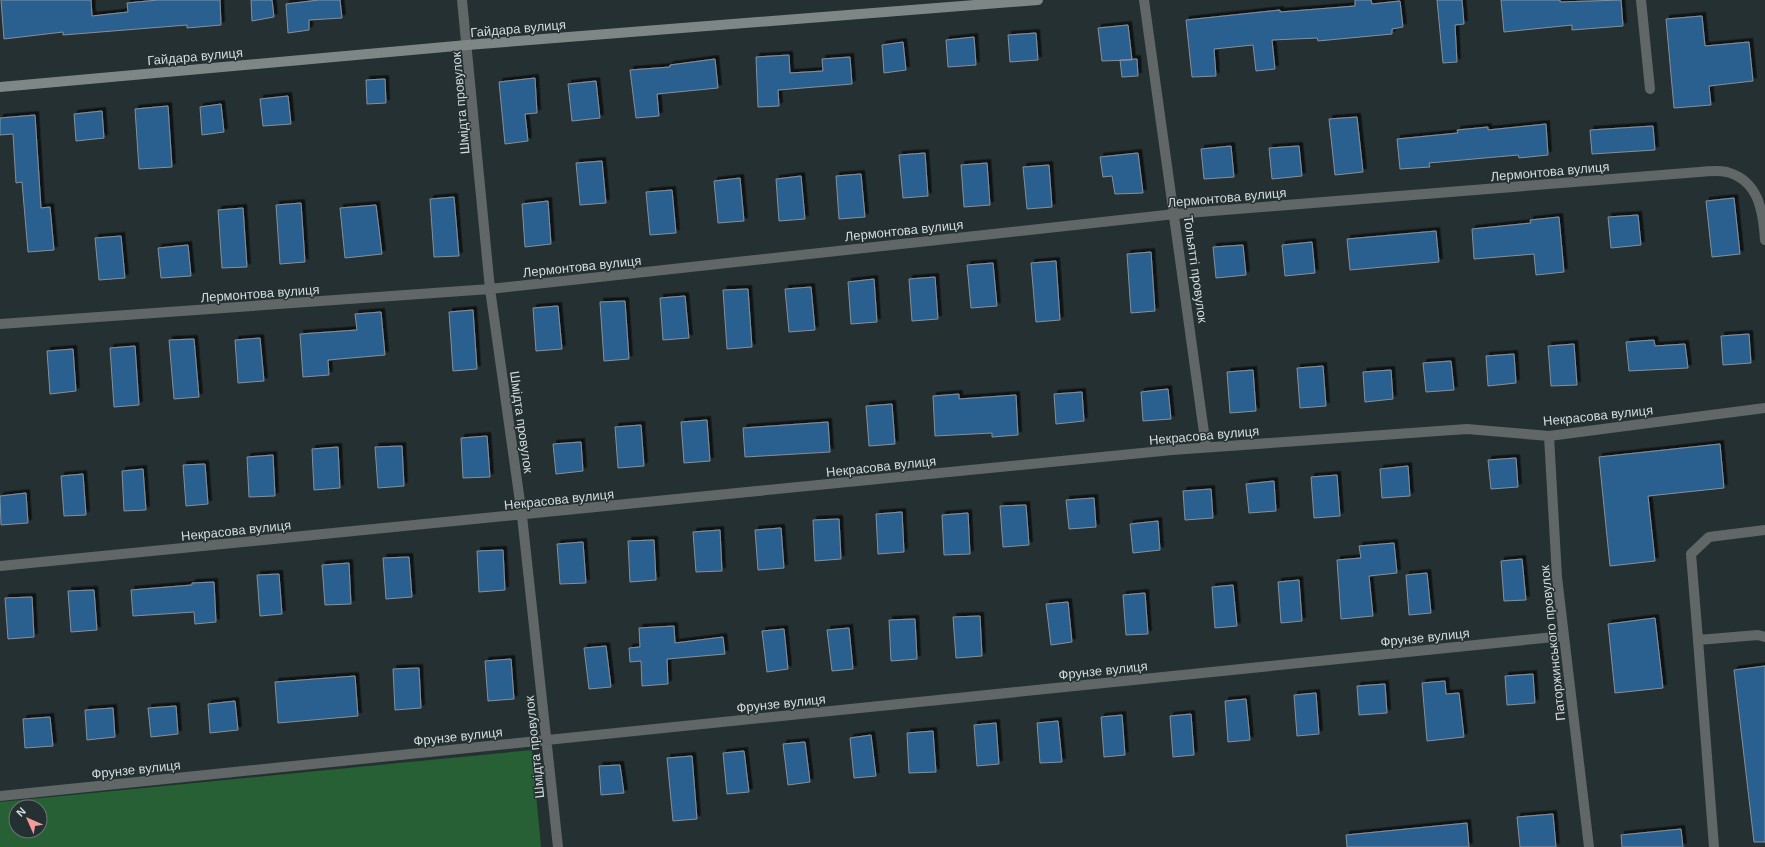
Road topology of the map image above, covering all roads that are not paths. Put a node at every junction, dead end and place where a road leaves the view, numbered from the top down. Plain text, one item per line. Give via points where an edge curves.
1 (462, 0) edge
2 (1038, 0) edge
3 (1144, 0) edge
4 (1641, 0) edge
5 (467, 45) junction
6 (0, 87) edge
7 (1650, 89) dead end
8 (1175, 214) junction
9 (1765, 240) edge
10 (490, 289) junction
11 (0, 324) edge
12 (1765, 408) edge
13 (1549, 436) junction
14 (1206, 448) junction
15 (522, 516) junction
16 (1765, 530) edge
17 (0, 566) edge
18 (1564, 636) junction
19 (1765, 637) edge
20 (1698, 640) junction
21 (546, 740) junction
22 (0, 796) edge
23 (558, 847) edge
24 (1589, 847) edge
25 (1714, 847) edge

1 - 5 street, Шмідта провулок
2 - 5 street, Гайдара вулиця
3 - 8 street, Тольятті провулок
4 - 7 street
5 - 6 street, Гайдара вулиця
5 - 10 street, Шмідта провулок
8 - 9 street, Лермонтова вулиця via 1699,172 1726,172 1744,179 1757,197 1763,218
8 - 10 street, Лермонтова вулиця
8 - 14 street, Тольятті провулок
10 - 11 street, Лермонтова вулиця
10 - 15 street, Шмідта провулок
12 - 13 street, Некрасова вулиця
13 - 14 street, Некрасова вулиця via 1467,429
13 - 18 street, Паторжинського провулок via 1557,577
14 - 15 street, Некрасова вулиця
15 - 17 street, Некрасова вулиця
15 - 21 street, Шмідта провулок
16 - 20 street via 1709,537 1691,554
18 - 21 street, Фрунзе вулиця
18 - 24 street, Паторжинського провулок
19 - 20 street via 1758,635
20 - 25 street
21 - 22 street, Фрунзе вулиця
21 - 23 street, Шмідта провулок

